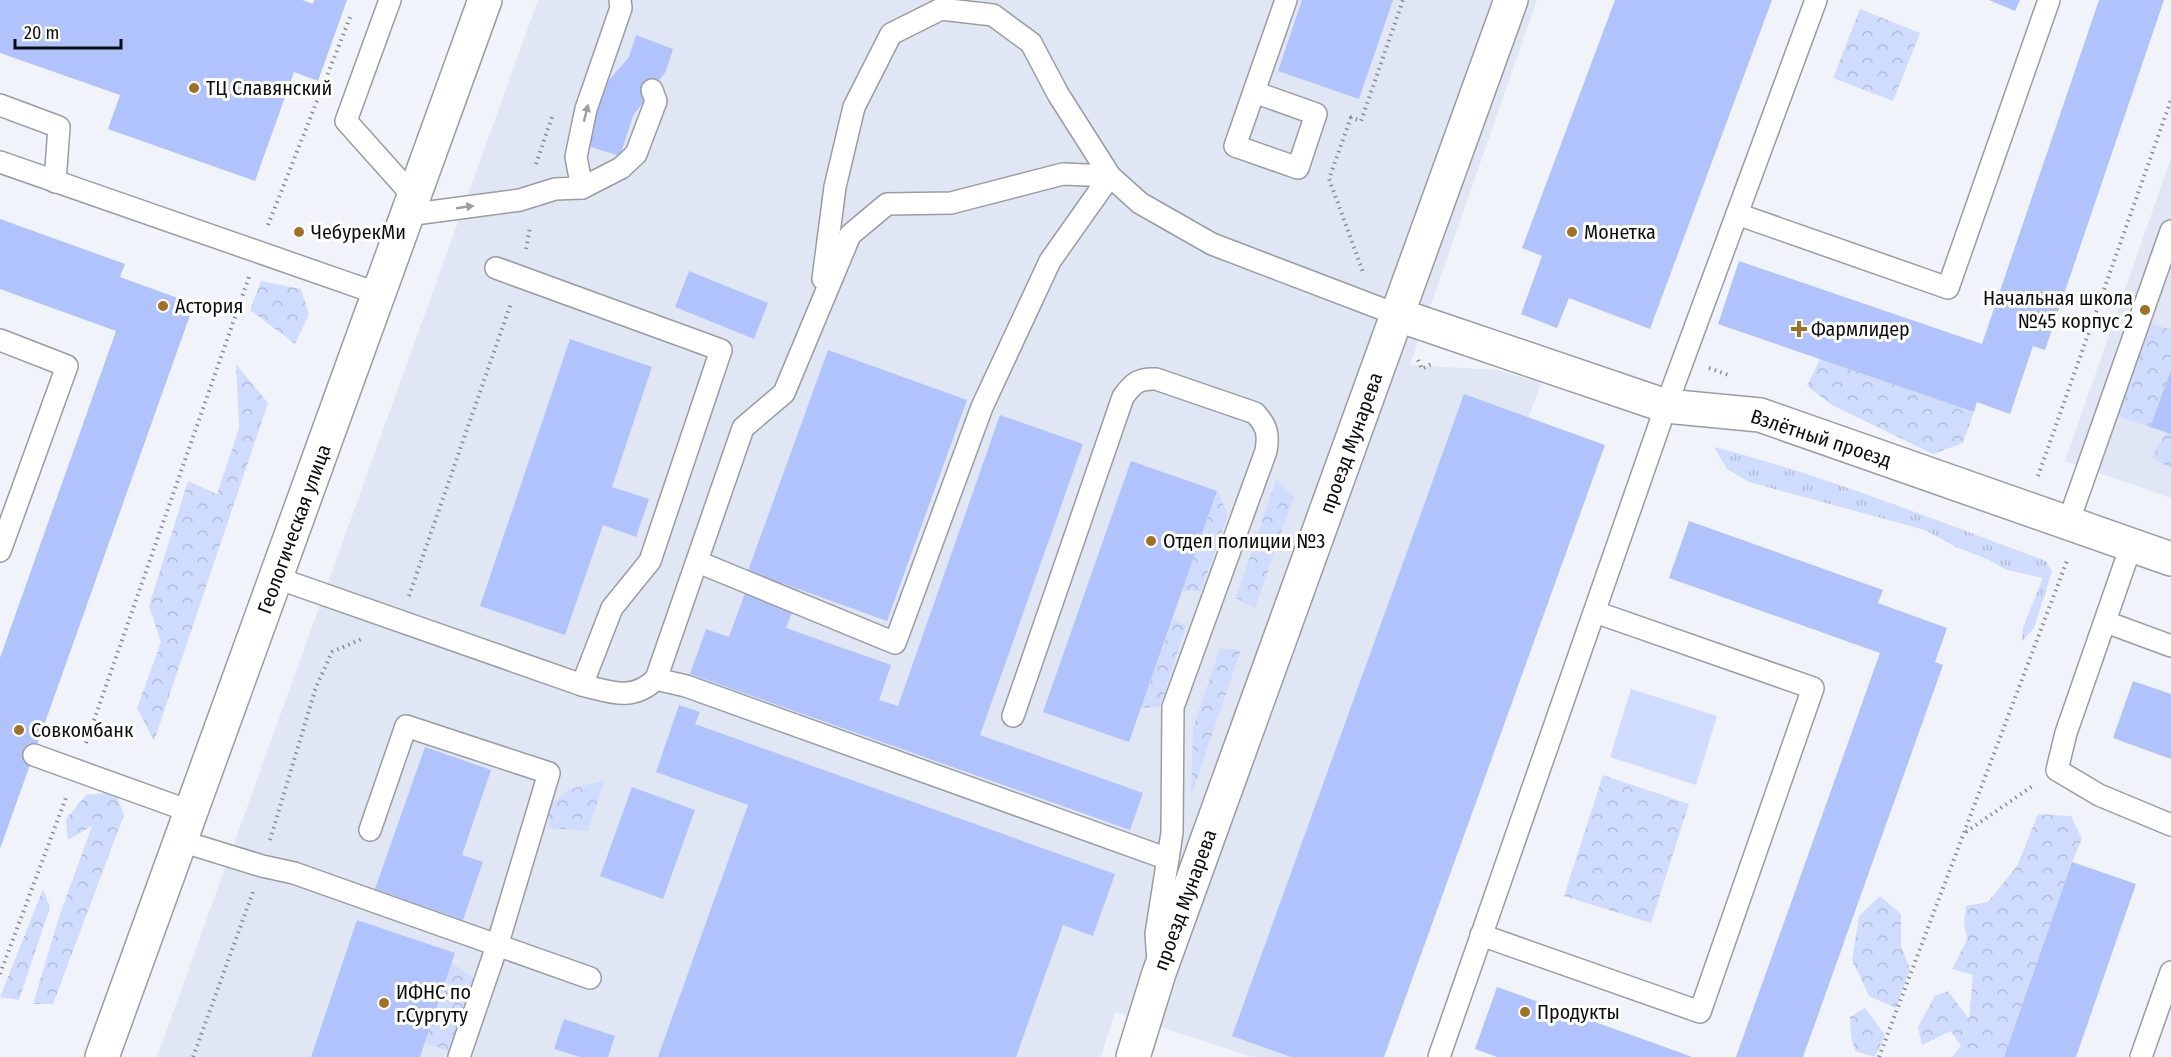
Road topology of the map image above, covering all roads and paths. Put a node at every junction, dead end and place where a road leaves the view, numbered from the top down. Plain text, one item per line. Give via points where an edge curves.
1 (390, 0) edge
2 (484, 0) edge
3 (620, 0) edge
4 (1286, 0) edge
5 (1403, 0) edge
6 (1511, 0) edge
7 (1816, 0) edge
8 (2049, 0) edge
9 (352, 11) dead end
10 (652, 90) dead end
11 (1254, 92) dead end
12 (2171, 100) edge
13 (0, 105) edge
14 (556, 106) dead end
15 (0, 162) edge
16 (1110, 176) junction
17 (55, 182) junction
18 (582, 188) junction
19 (536, 195) junction
20 (411, 206) junction
21 (1737, 214) junction
22 (2171, 231) edge
23 (258, 250) junction
24 (496, 268) dead end
25 (521, 275) junction
26 (379, 294) junction
27 (819, 309) junction
28 (1387, 310) junction
29 (0, 340) edge
30 (1666, 406) junction
31 (2026, 507) junction
32 (2074, 525) junction
33 (2131, 546) junction
34 (0, 551) edge
35 (2171, 559) edge
36 (698, 562) junction
37 (277, 578) junction
38 (1595, 612) junction
39 (2106, 622) junction
40 (399, 623) junction
41 (2171, 646) edge
42 (656, 679) junction
43 (582, 685) junction
44 (1013, 716) dead end
45 (34, 755) dead end
46 (76, 770) junction
47 (2057, 770) junction
48 (2171, 825) edge
49 (186, 827) junction
50 (370, 830) dead end
51 (1966, 832) junction
52 (1168, 859) junction
53 (262, 866) junction
54 (1481, 935) junction
55 (497, 946) junction
56 (2171, 972) edge
57 (1159, 973) junction
58 (0, 974) edge
59 (590, 978) dead end
60 (102, 1057) edge
61 (194, 1057) edge
62 (459, 1057) edge
63 (1133, 1057) edge
64 (1438, 1057) edge
65 (1879, 1057) edge
66 (2142, 1057) edge

1 - 20 lane via 346,121
2 - 20 street, Геологическая улица
18 -> 3 lane via 576,157 586,109 606,74
4 - 11 lane
5 - 28 path via 1361,121 1351,117 1329,179
6 - 28 street, проезд Мунарева
7 - 21 lane
8 - 21 lane via 1948,288
9 - 23 path
10 - 18 lane via 656,101 636,154 621,168
12 - 31 path
13 - 17 lane via 59,127
14 - 19 path via 534,170
15 - 17 lane
16 - 27 lane via 1063,174 951,203 887,204 849,235
16 - 27 lane via 1031,43 993,15 941,9 891,34 854,107 835,187
16 - 28 lane via 1140,203 1212,244
16 - 36 lane via 1050,261 982,407 895,643
17 - 23 lane
18 - 19 lane via 555,189
20 -> 19 lane via 520,200
19 - 25 path
20 - 26 street, Геологическая улица
21 - 30 lane
22 - 32 lane
23 - 26 lane
23 - 46 path
24 - 25 lane
25 - 40 path
25 - 43 lane via 721,350 650,561 612,608
26 - 37 street, Геологическая улица
27 - 36 lane via 784,393 743,428
28 - 30 street, Взлётный проезд
28 - 57 street, проезд Мунарева
29 - 34 lane via 67,366
30 - 31 street, Взлётный проезд via 1760,415
30 - 38 lane
31 - 32 street, Взлётный проезд
32 - 33 street, Взлётный проезд
32 - 51 path
33 - 35 street, Взлётный проезд
33 - 39 lane
36 - 42 lane
37 - 40 lane
37 - 49 street, Геологическая улица
38 - 54 lane
38 - 54 lane via 1813,688 1700,1012
39 - 41 lane
39 - 47 lane via 2066,733
40 - 43 lane
40 - 53 path via 332,652 316,687
42 - 43 lane via 643,692 620,694
42 - 52 lane via 686,686
44 - 52 lane via 1123,397 1131,385 1142,378 1156,379 1255,413 1265,424 1266,451 1173,707 1172,833
45 - 46 lane
46 - 49 lane
46 - 58 path
47 - 48 lane via 2099,795
47 - 51 path
49 - 53 lane
49 - 60 street, Геологическая улица
50 - 55 lane via 406,726 549,773
51 - 65 path
52 - 57 lane via 1156,934
53 - 55 lane via 294,873
53 - 61 path
54 - 64 lane
55 - 59 lane
55 - 62 lane
56 - 66 lane
57 - 63 street, проезд Мунарева

